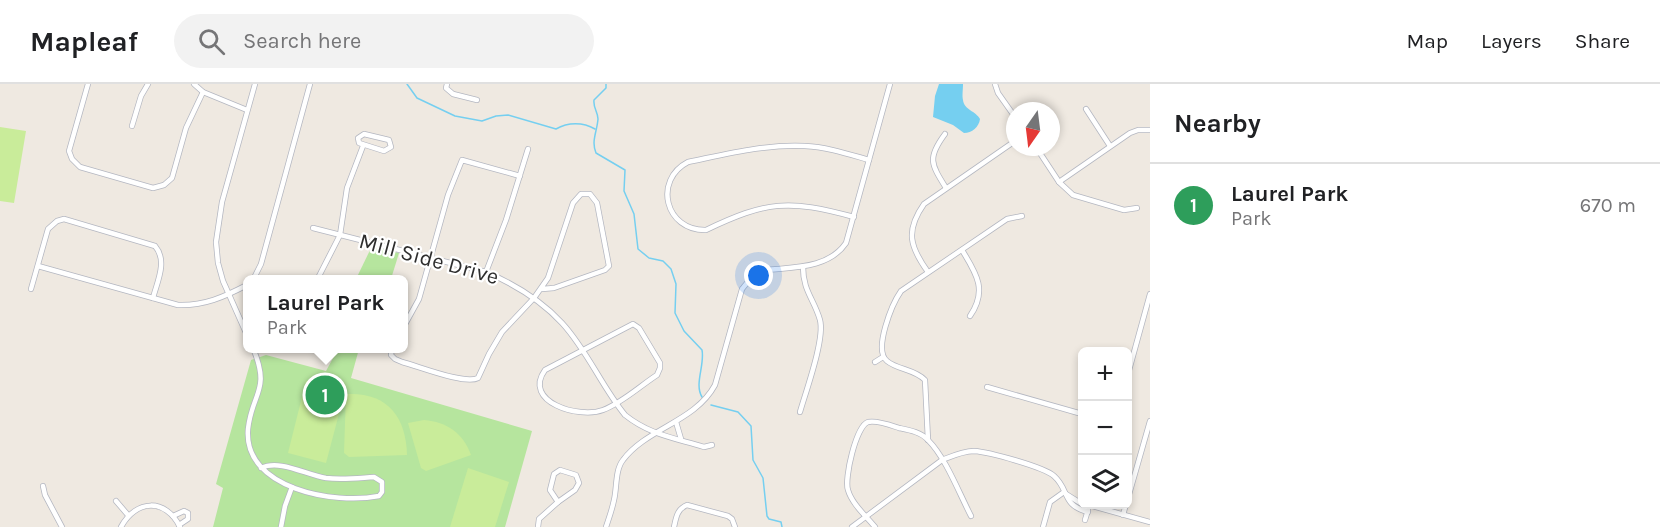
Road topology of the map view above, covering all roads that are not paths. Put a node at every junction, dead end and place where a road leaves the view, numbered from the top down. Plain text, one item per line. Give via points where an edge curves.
1 (88, 84) edge
2 (148, 84) edge
3 (194, 84) edge
4 (255, 84) edge
5 (310, 84) edge
6 (447, 84) edge
7 (889, 84) edge
8 (994, 84) edge
9 (203, 92) junction
10 (477, 100) dead end
11 (1006, 104) edge
12 (1086, 109) dead end
13 (247, 110) junction
14 (132, 126) dead end
15 (1150, 130) edge
16 (945, 134) dead end
17 (363, 146) junction
18 (1110, 146) junction
19 (1006, 147) edge
20 (528, 149) dead end
21 (1042, 156) edge
22 (869, 160) junction
23 (520, 176) junction
24 (1059, 182) junction
25 (946, 188) junction
26 (1137, 208) dead end
27 (1022, 216) dead end
28 (854, 217) junction
29 (314, 228) dead end
30 (340, 235) junction
31 (962, 250) junction
32 (430, 258) junction
33 (38, 266) junction
34 (803, 267) junction
35 (486, 272) junction
36 (927, 272) junction
37 (255, 275) edge
38 (319, 275) edge
39 (243, 287) edge
40 (31, 289) dead end
41 (542, 289) junction
42 (228, 294) junction
43 (1150, 294) edge
44 (153, 298) junction
45 (534, 298) junction
46 (970, 316) dead end
47 (408, 319) edge
48 (243, 326) edge
49 (582, 350) junction
50 (255, 353) edge
51 (391, 353) edge
52 (883, 357) junction
53 (1132, 359) edge
54 (875, 362) dead end
55 (927, 369) dead end
56 (921, 376) junction
57 (987, 387) dead end
58 (615, 404) junction
59 (800, 412) dead end
60 (1078, 413) edge
61 (676, 422) junction
62 (1150, 422) edge
63 (927, 425) junction
64 (918, 433) junction
65 (656, 434) junction
66 (681, 440) junction
67 (928, 440) junction
68 (712, 445) dead end
69 (942, 460) junction
70 (261, 468) junction
71 (1132, 484) edge
72 (43, 486) dead end
73 (292, 487) junction
74 (1065, 493) junction
75 (1078, 500) edge
76 (116, 501) dead end
77 (558, 502) junction
78 (1088, 509) edge
79 (1101, 509) edge
80 (1125, 509) edge
81 (1088, 512) junction
82 (128, 515) junction
83 (1123, 515) junction
84 (173, 516) junction
85 (866, 516) junction
86 (971, 516) dead end
87 (1085, 520) dead end
88 (1150, 522) edge
89 (180, 526) edge
90 (62, 527) edge
91 (121, 527) edge
92 (281, 527) edge
93 (538, 527) edge
94 (606, 527) edge
95 (674, 527) edge
96 (735, 527) edge
97 (852, 527) edge
98 (875, 527) edge
99 (1043, 527) edge

1 - 9 street via 69,151 72,159 84,168 153,188 172,178 186,128
2 - 14 street
3 - 9 street
4 - 13 street
5 - 37 street
6 - 10 street via 453,94
7 - 22 street
8 - 11 street
9 - 13 street
12 - 18 street
13 - 42 street via 218,222 218,263
15 - 18 street via 1138,130
16 - 25 street via 932,159
17 - 17 street via 387,151 391,144 364,134 358,138
17 - 30 street via 347,188
18 - 24 street
19 - 25 street
20 - 23 street
21 - 24 street
22 - 28 street
22 - 28 street via 807,146 760,148 688,162 672,175 667,189 675,217 683,225 699,230 751,210 783,205 803,205
23 - 32 street via 462,160
23 - 35 street
24 - 26 street via 1081,198 1124,210
25 - 36 street via 924,204 913,228 912,246
27 - 31 street via 1007,219
28 - 34 street via 840,251
29 - 30 street, Mill Side Drive
30 - 32 street, Mill Side Drive
30 - 38 street
31 - 36 street
31 - 46 street via 980,286
32 - 35 street, Mill Side Drive
32 - 47 street via 419,299
33 - 40 street
33 - 44 street
33 - 44 street via 48,229 64,219 151,243 161,258
34 - 59 street via 803,282 820,321 821,335
34 - 61 street via 762,270 750,279 742,289 715,385 701,405
35 - 45 street, Mill Side Drive via 511,282
36 - 52 street via 893,302 880,348
39 - 42 street
41 - 41 street via 609,266 597,203 590,194 581,194 573,203
41 - 45 street
42 - 44 street via 195,306
42 - 48 street
43 - 53 street
45 - 49 street, Mill Side Drive via 563,324
45 - 51 street via 502,332 474,380 394,359
49 - 58 street, Mill Side Drive
49 - 58 street via 545,370 540,379 541,393 553,404 576,412 594,413
49 - 58 street via 629,325 639,327 660,363 659,372
50 - 70 street via 262,384 248,430 251,449
52 - 54 street
52 - 56 street
55 - 56 street
56 - 63 street via 925,380
57 - 60 street
58 - 65 street, Mill Side Drive via 639,426
61 - 65 street
61 - 66 street
62 - 71 street
63 - 64 street
63 - 67 street
64 - 67 street
64 - 85 street via 876,422 862,425 847,478 848,490
65 - 66 street, Mill Side Drive
65 - 94 street via 622,461
66 - 68 street, Mill Side Drive via 704,447
67 - 69 street
69 - 74 street via 973,451 990,454 1045,470 1058,480
69 - 85 street
69 - 86 street
70 - 73 street
70 - 73 street via 273,464 324,477 374,477 380,479 382,487 379,496 347,499
72 - 90 street
73 - 92 street
74 - 75 street
74 - 81 street via 1072,505
74 - 99 street via 1050,502
76 - 82 street
77 - 77 street via 578,487 576,475 560,470 554,474 550,490
77 - 93 street via 539,519
78 - 81 street
79 - 83 street
80 - 83 street
81 - 87 street
82 - 84 street via 147,506 162,508
82 - 91 street
83 - 88 street
84 - 89 street
84 - 89 street via 188,513 188,519
85 - 97 street
85 - 98 street
95 - 96 street via 678,512 687,505 728,516

